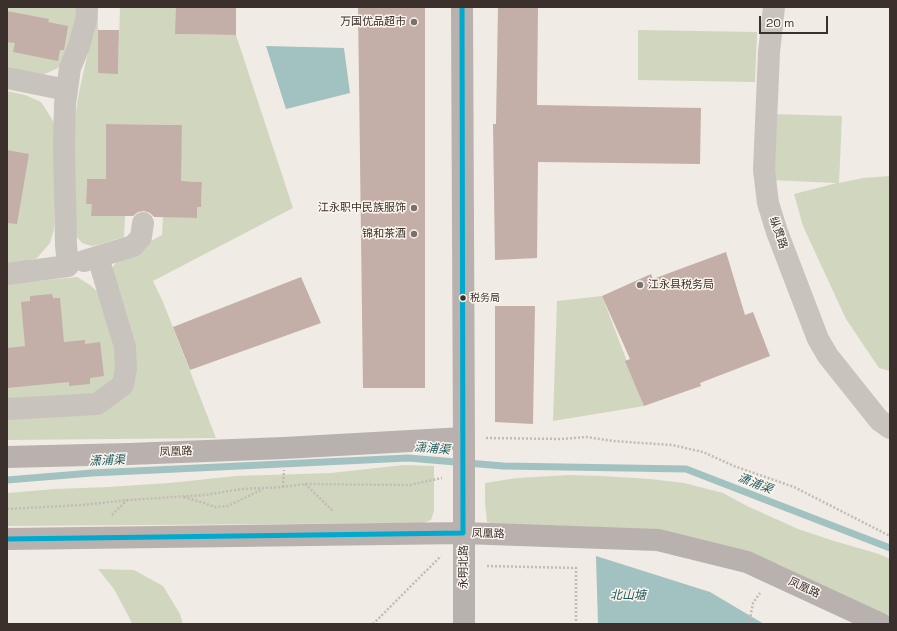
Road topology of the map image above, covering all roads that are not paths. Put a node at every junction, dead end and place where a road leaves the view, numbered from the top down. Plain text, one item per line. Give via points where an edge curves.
1 (87, 7) edge
2 (462, 7) edge
3 (774, 7) edge
4 (7, 78) edge
5 (67, 90) junction
6 (143, 224) dead end
7 (98, 257) junction
8 (68, 266) junction
9 (7, 274) edge
10 (7, 409) edge
11 (890, 428) edge
12 (464, 442) junction
13 (7, 457) edge
14 (464, 533) junction
15 (7, 539) edge
16 (464, 624) edge
17 (881, 624) edge

1 - 5 street via 79,46 70,68
2 - 12 main road, 永明北路
3 - 11 street, 纵贯路 via 769,52 764,170 768,203 818,339 828,356 879,420
4 - 5 street
5 - 8 street via 64,146
6 - 7 street via 142,237 133,246
7 - 8 street
7 - 10 street via 125,347 126,370 123,385 97,404
8 - 9 street
12 - 13 main road, 凤凰路
12 - 14 main road, 永明北路
14 - 15 main road, 凤凰路
14 - 16 main road, 永明北路
14 - 17 main road, 凤凰路 via 658,540 747,562

